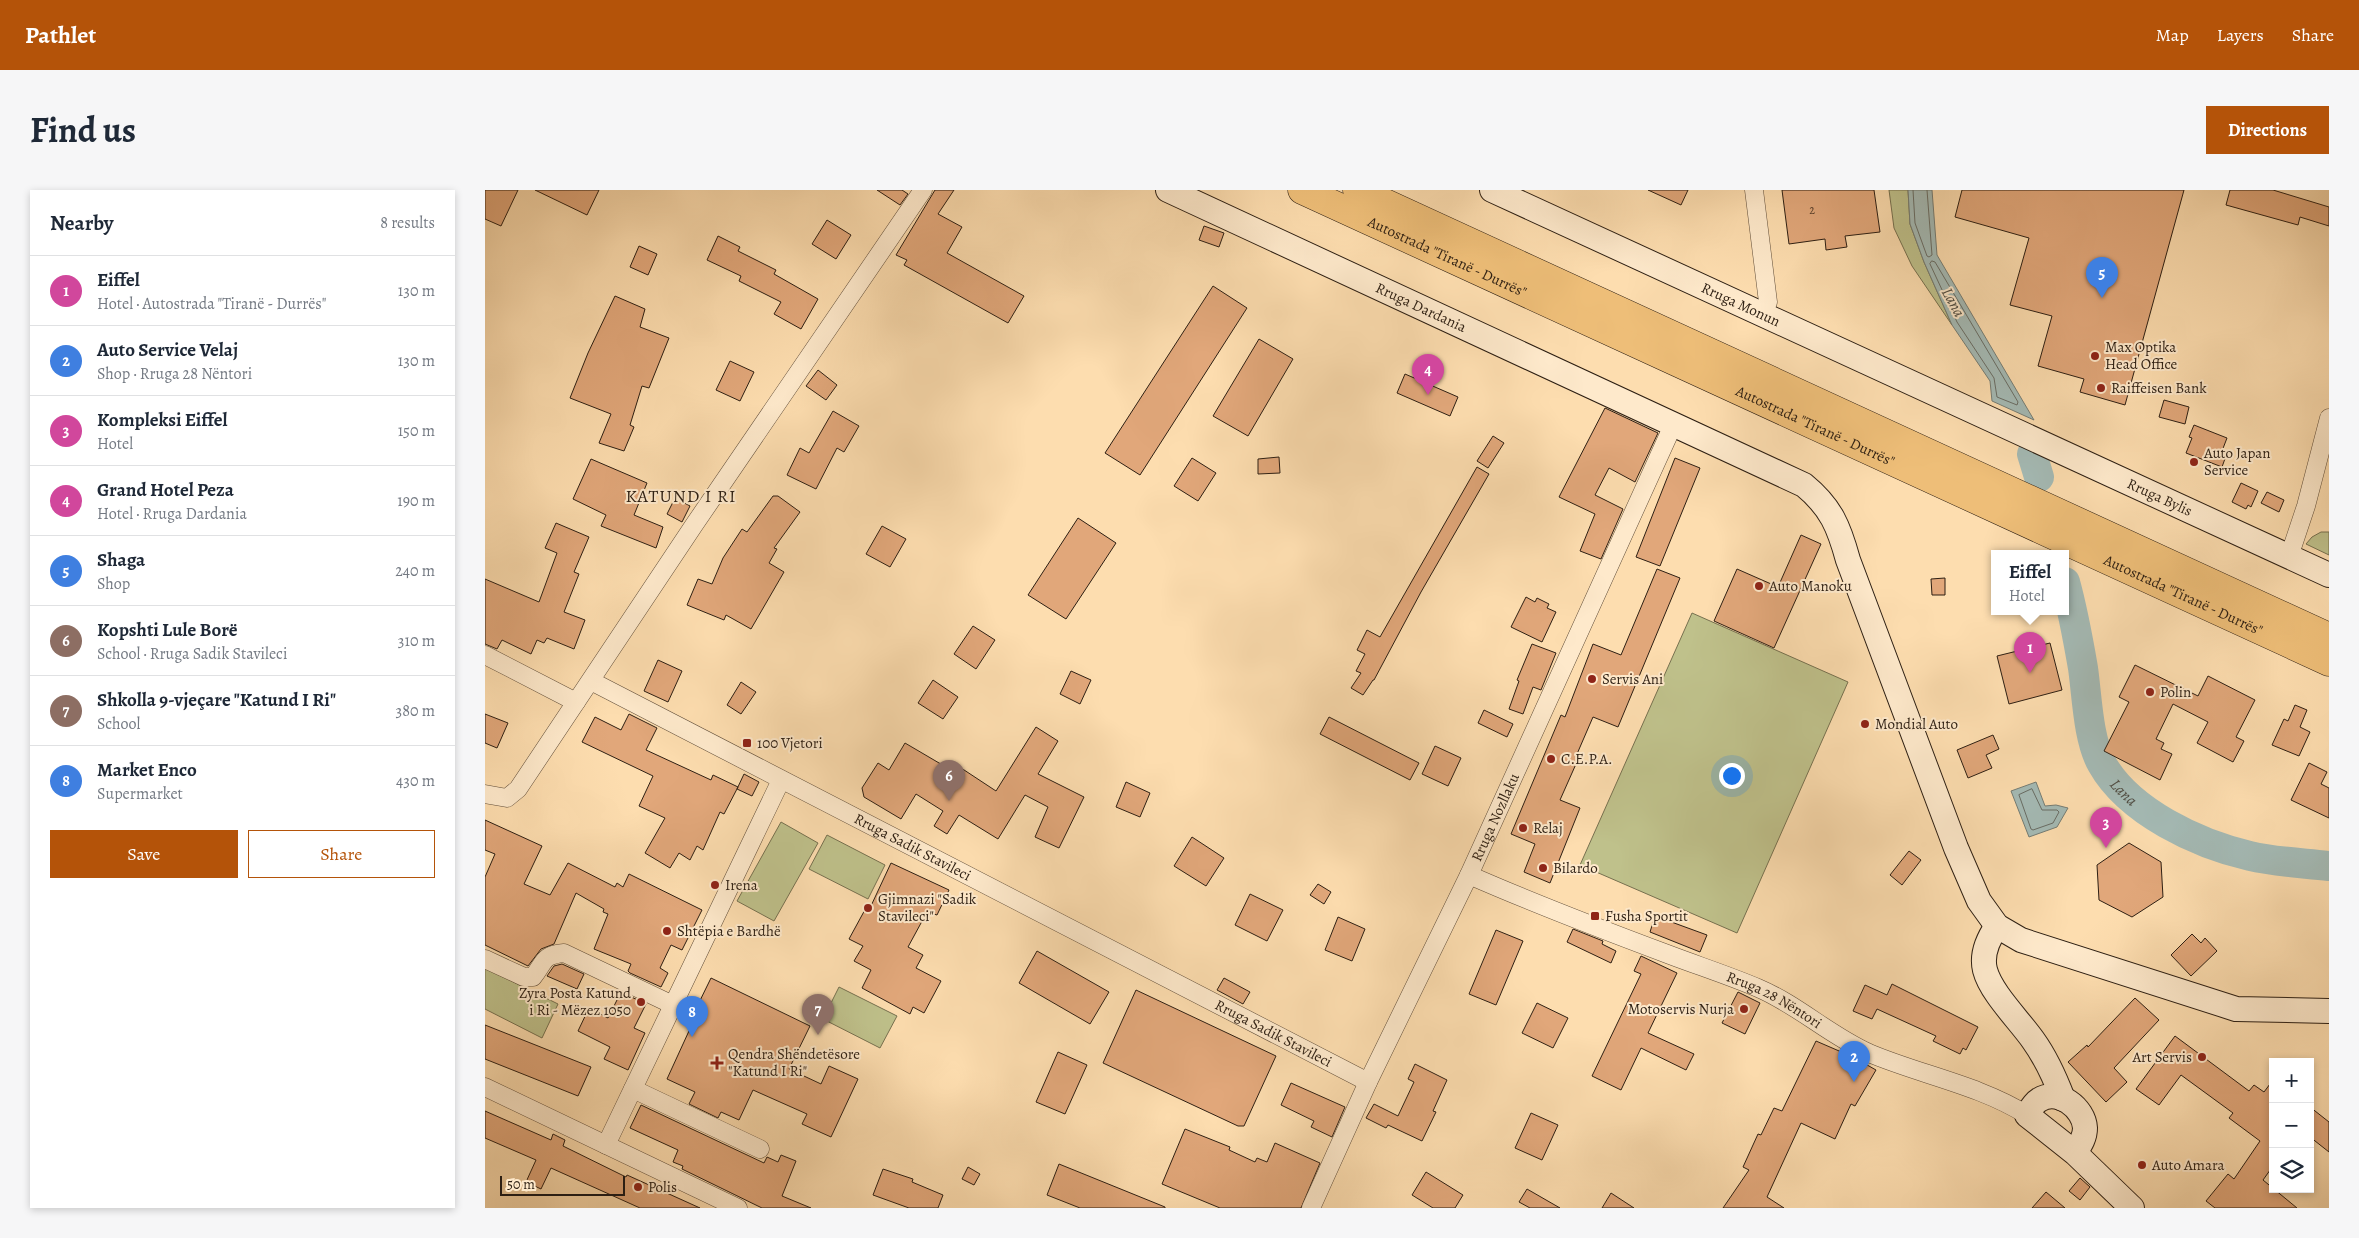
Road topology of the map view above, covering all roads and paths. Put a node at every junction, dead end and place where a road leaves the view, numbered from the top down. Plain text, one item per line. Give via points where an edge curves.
1 (923, 190) edge
2 (1168, 190) edge
3 (1302, 190) edge
4 (1357, 190) edge
5 (1492, 190) edge
6 (1754, 190) edge
7 (1763, 315) junction
8 (2329, 418) edge
9 (1991, 420) joint
10 (1674, 423) junction
11 (2289, 557) junction
12 (2329, 575) edge
13 (2329, 637) edge
14 (485, 655) edge
15 (2329, 662) edge
16 (591, 681) junction
17 (576, 702) junction
18 (781, 780) junction
19 (485, 782) edge
20 (485, 794) edge
21 (507, 798) junction
22 (1469, 875) junction
23 (1997, 926) junction
24 (485, 959) edge
25 (673, 1006) junction
26 (2329, 1011) edge
27 (2040, 1050) junction
28 (1368, 1082) junction
29 (485, 1087) edge
30 (633, 1089) junction
31 (2063, 1098) junction
32 (2033, 1107) junction
33 (606, 1145) junction
34 (760, 1149) dead end
35 (2075, 1153) junction
36 (737, 1208) edge
37 (1311, 1208) edge
38 (2132, 1208) edge

1 - 16 street
2 - 10 main road, Rruga Dardania
3 - 15 highway, Autostrada "Tiranë - Durrës"
4 - 13 highway, Autostrada "Tiranë - Durrës"
5 - 7 main road, Rruga Monun
6 - 7 street via 1768,302
7 - 9 main road, Rruga Monun
8 - 11 street
9 - 11 main road, Rruga Bylis
10 - 22 street, Rruga Nozllaku
10 - 23 main road, Rruga Dardania via 1796,479 1822,500 1838,528 1956,848 1979,901
11 - 12 main road, Rruga Bylis
14 - 17 street
16 - 17 street
16 - 18 street, Rruga Sadik Stavileci
17 - 21 street via 518,789
18 - 25 street
18 - 28 street, Rruga Sadik Stavileci
19 - 21 street
20 - 21 street
22 - 28 street, Rruga Nozllaku
22 - 32 street, Rruga 28 Nëntori via 1549,909 1759,988 1867,1052 2010,1105
23 - 26 main road via 2021,940 2236,1008
23 - 27 main road via 1989,938 1984,956 1985,970
24 - 25 street via 524,977 533,977 550,955 564,953
25 - 30 street
27 - 31 main road
27 - 32 main road via 2043,1076
28 - 37 street, Rruga Nozllaku
29 - 33 street
30 - 33 street
30 - 34 street
31 - 32 main road via 2047,1097
31 - 35 main road via 2078,1109 2084,1123 2081,1144
32 - 35 main road, Rruga 28 Nëntori
33 - 36 street
35 - 38 main road, Rruga 28 Nëntori

